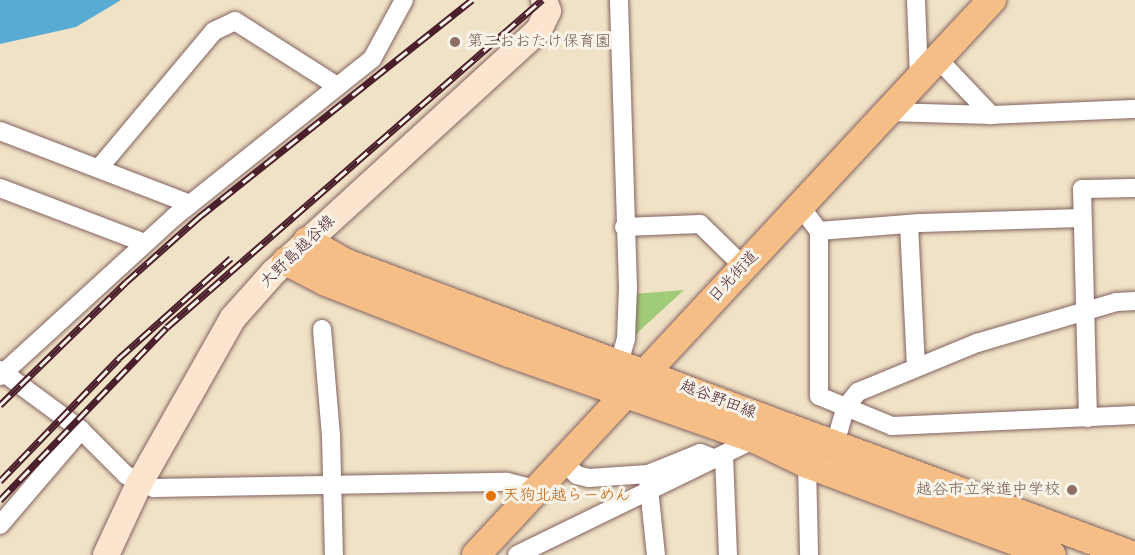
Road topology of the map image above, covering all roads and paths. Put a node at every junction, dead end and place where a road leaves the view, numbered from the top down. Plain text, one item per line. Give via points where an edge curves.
1 (405, 0) edge
2 (619, 0) edge
3 (916, 0) edge
4 (992, 0) edge
5 (551, 4) edge
6 (928, 68) junction
7 (337, 86) junction
8 (1135, 109) edge
9 (887, 112) junction
10 (991, 115) junction
11 (0, 131) edge
12 (99, 168) junction
13 (0, 188) edge
14 (1135, 188) edge
15 (190, 204) junction
16 (800, 206) junction
17 (1081, 218) junction
18 (909, 224) junction
19 (624, 227) junction
20 (819, 231) junction
21 (307, 241) junction
22 (145, 243) junction
23 (286, 261) junction
24 (744, 267) junction
25 (1135, 301) edge
26 (1083, 312) junction
27 (322, 329) dead end
28 (916, 365) junction
29 (632, 368) junction
30 (1, 373) edge
31 (624, 396) junction
32 (845, 408) junction
33 (1135, 415) edge
34 (1088, 418) junction
35 (81, 430) junction
36 (755, 440) junction
37 (835, 444) junction
38 (720, 457) junction
39 (562, 461) junction
40 (807, 464) junction
41 (648, 482) junction
42 (139, 484) junction
43 (331, 487) junction
44 (536, 489) junction
45 (0, 525) edge
46 (485, 553) edge
47 (106, 555) edge
48 (334, 555) edge
49 (517, 555) edge
50 (656, 555) edge
51 (728, 555) edge
52 (809, 555) edge
53 (1052, 555) edge
54 (1131, 555) edge

1 - 7 street via 372,59
2 - 19 street
3 - 6 street
4 - 6 main road, 日光街道
5 - 21 main road, 大野島越谷線 via 539,30
6 - 9 main road, 日光街道
6 - 10 street
7 - 12 street via 235,21 214,32
7 - 15 street
8 - 10 street
9 - 10 street
9 - 16 main road, 日光街道
11 - 12 street
12 - 15 street
13 - 22 street
14 - 17 street via 1082,189
15 - 22 street
16 - 20 street
16 - 24 main road, 日光街道
17 - 18 street
17 - 26 street
18 - 20 street
18 - 28 street
19 - 24 street via 700,224
19 - 29 street via 626,339
20 - 32 street via 819,396
21 - 23 main road, 大野島越谷線
21 - 29 main road, 越谷野田線 via 346,263
22 - 30 street
23 - 31 main road, 越谷野田線 via 326,282
23 - 42 main road, 大野島越谷線 via 219,339
24 - 29 main road, 日光街道
25 - 26 street
26 - 28 street
26 - 34 street
27 - 43 street
28 - 32 street via 858,392
29 - 31 main road, 日光街道
29 - 37 main road, 越谷野田線
30 - 35 street
31 - 36 main road, 越谷野田線
31 - 39 main road, 日光街道
32 - 34 street via 892,426
32 - 37 street
33 - 34 street
35 - 42 street
35 - 45 street
36 - 38 street
36 - 40 main road, 越谷野田線
37 - 54 main road, 越谷野田線
38 - 41 street
38 - 51 street
39 - 41 street via 577,475 589,478
39 - 44 main road, 日光街道
40 - 52 street
40 - 53 main road, 越谷野田線
41 - 49 street
41 - 50 street
42 - 43 street via 154,488
42 - 47 main road, 大野島越谷線
43 - 44 street via 507,482
43 - 48 street
44 - 46 main road, 日光街道

